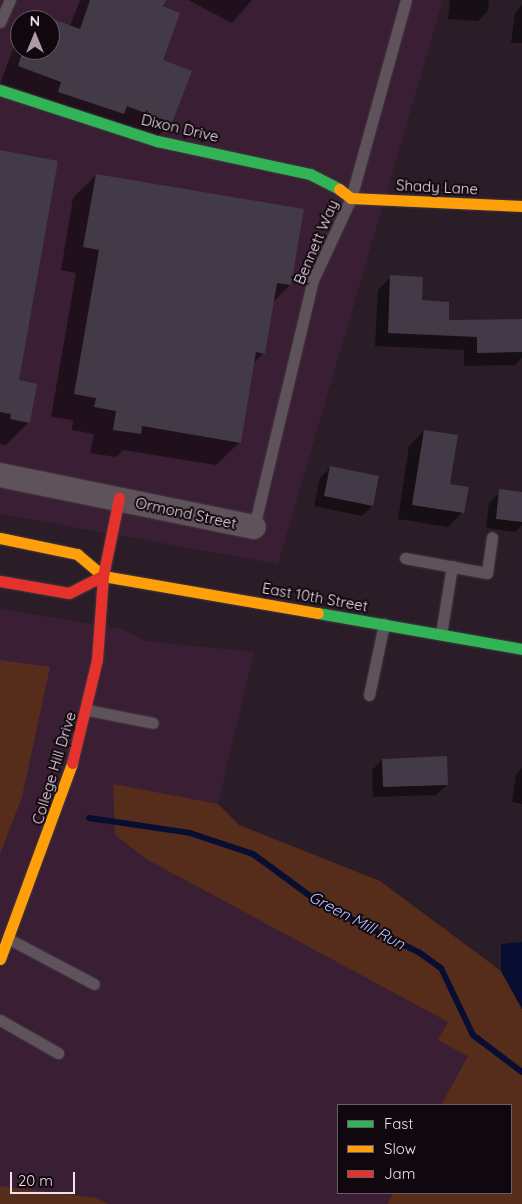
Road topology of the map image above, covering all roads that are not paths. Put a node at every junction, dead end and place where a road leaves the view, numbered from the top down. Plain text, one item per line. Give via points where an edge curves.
1 (10, 0) edge
2 (406, 0) edge
3 (0, 22) edge
4 (0, 90) edge
5 (351, 198) junction
6 (522, 206) edge
7 (0, 475) edge
8 (119, 498) junction
9 (254, 527) joint
10 (492, 537) dead end
11 (0, 538) edge
12 (404, 558) dead end
13 (452, 566) junction
14 (103, 576) junction
15 (0, 581) edge
16 (384, 624) junction
17 (441, 634) junction
18 (522, 649) edge
19 (368, 695) dead end
20 (87, 710) junction
21 (153, 724) dead end
22 (9, 939) junction
23 (0, 959) edge
24 (94, 984) dead end
25 (0, 1020) edge
26 (58, 1053) dead end

1 - 3 lane
2 - 5 lane, Bennett Way
4 - 5 street, Dixon Drive via 157,141 310,174 328,180
5 - 6 street, Shady Lane
5 - 9 lane, Bennett Way via 313,280
7 - 8 street, Ormond Street
8 - 9 street, Ormond Street
8 - 14 street, Ormond Street
10 - 13 lane via 487,573
11 - 14 street via 77,554
12 - 13 lane
13 - 17 lane
14 - 15 street via 69,593
14 - 16 street, East 10th Street
14 - 20 street, College Hill Drive via 97,660
16 - 17 street, East 10th Street
16 - 19 lane
17 - 18 street, East 10th Street
20 - 21 lane
20 - 22 street, College Hill Drive via 61,803
22 - 23 street, College Hill Drive
22 - 24 lane
25 - 26 lane

